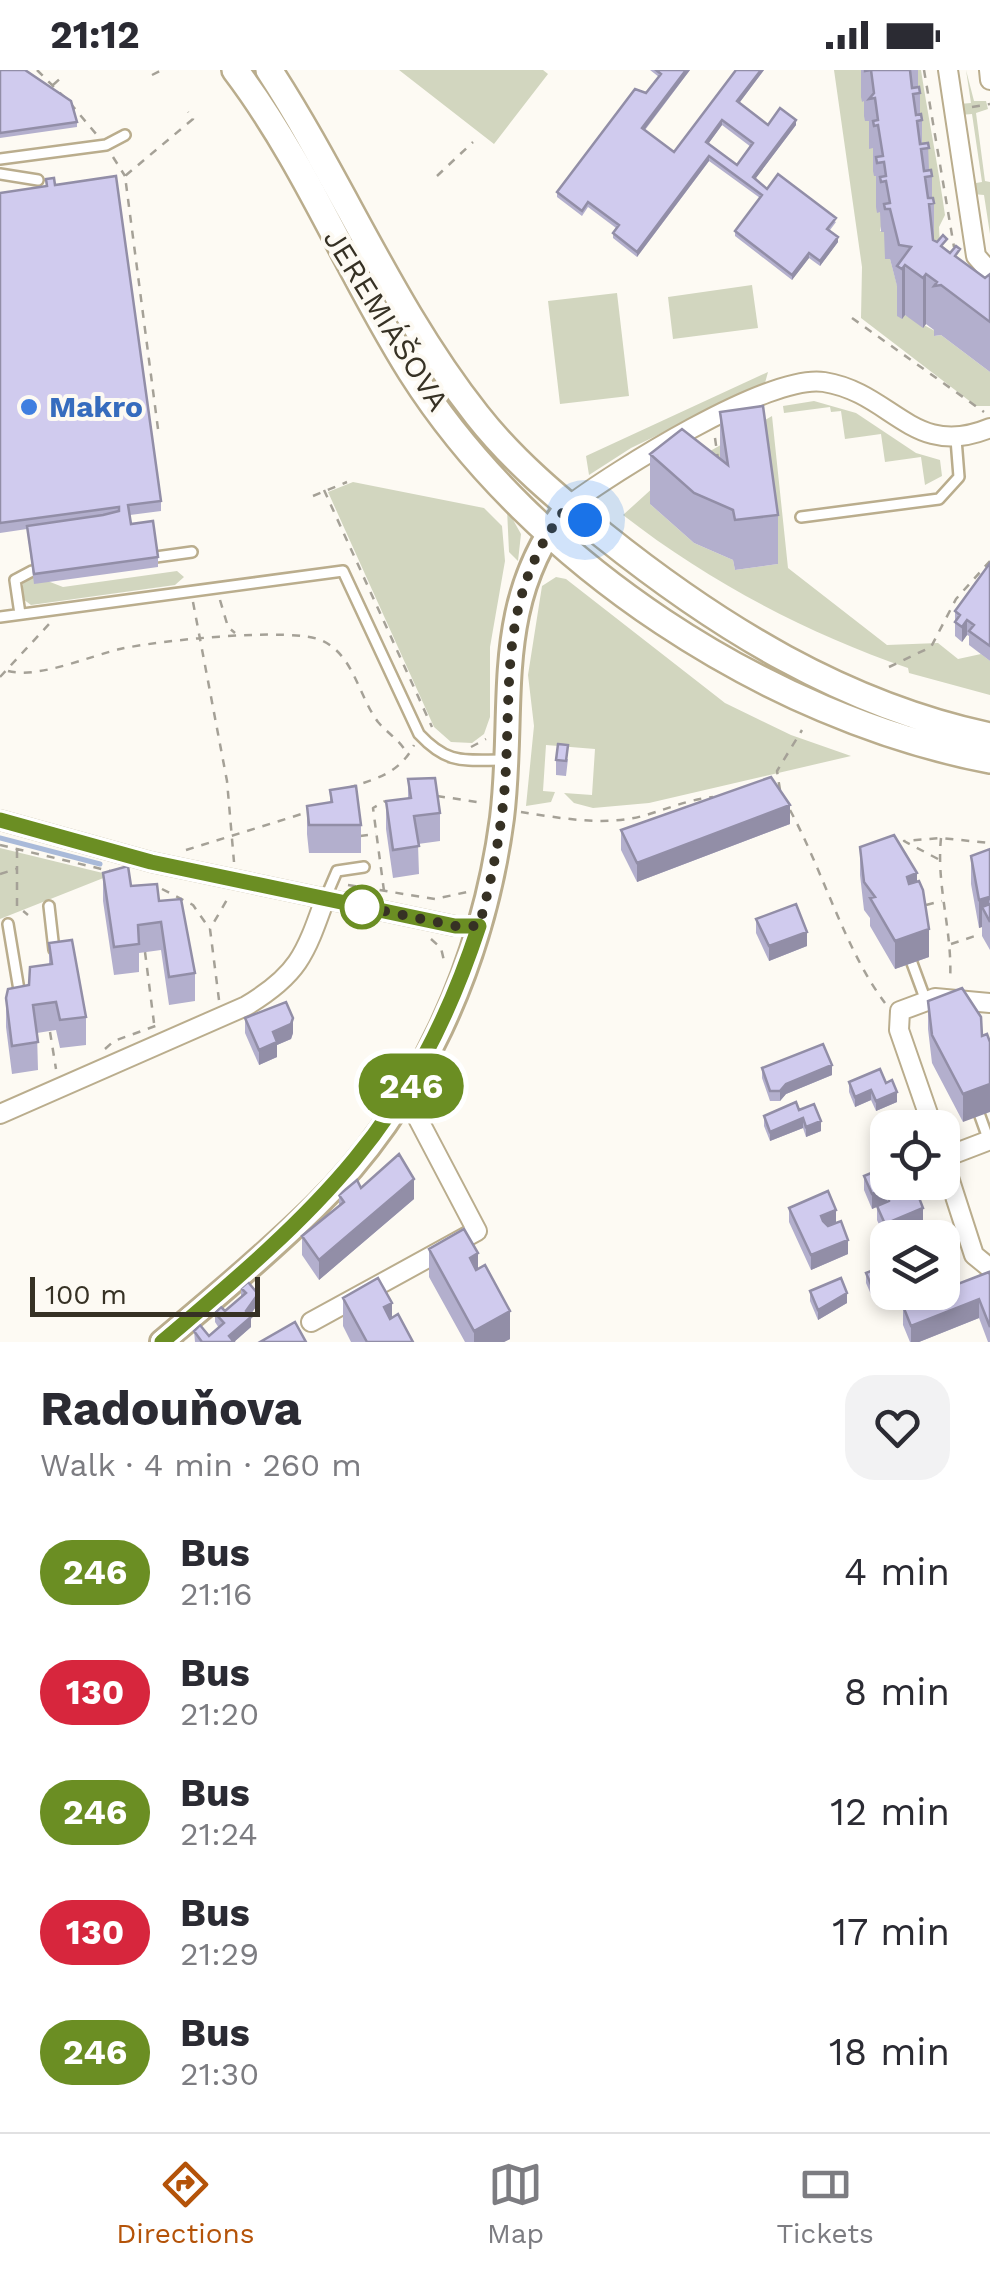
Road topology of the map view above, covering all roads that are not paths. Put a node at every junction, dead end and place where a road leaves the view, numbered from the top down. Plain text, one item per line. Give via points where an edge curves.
1 (235, 70) edge
2 (269, 70) edge
3 (948, 70) edge
4 (989, 70) edge
5 (990, 80) edge
6 (125, 135) dead end
7 (0, 159) edge
8 (0, 174) edge
9 (38, 180) dead end
10 (990, 272) edge
11 (990, 428) edge
12 (956, 440) junction
13 (567, 507) junction
14 (801, 516) dead end
15 (548, 532) junction
16 (192, 552) dead end
17 (156, 556) edge
18 (32, 571) edge
19 (20, 614) junction
20 (0, 617) edge
21 (990, 736) edge
22 (506, 760) junction
23 (990, 760) edge
24 (0, 820) edge
25 (364, 867) dead end
26 (325, 899) junction
27 (49, 906) dead end
28 (8, 924) dead end
29 (479, 926) junction
30 (55, 957) edge
31 (912, 963) dead end
32 (19, 990) edge
33 (926, 1001) junction
34 (990, 1003) edge
35 (405, 1094) junction
36 (927, 1110) edge
37 (0, 1114) edge
38 (980, 1116) dead end
39 (989, 1140) edge
40 (960, 1151) edge
41 (956, 1200) edge
42 (990, 1268) edge
43 (310, 1322) dead end
44 (162, 1342) edge

1 - 15 main road, JEREMIÁŠOVA via 412,374 500,488
2 - 13 main road, JEREMIÁŠOVA via 370,250 468,402
3 - 10 street via 976,256
4 - 5 street
6 - 7 lane via 106,145
8 - 9 lane
11 - 12 street
12 - 13 street via 920,434 858,390 820,381 776,387 761,405 711,422
12 - 14 lane via 959,476 938,499
13 - 15 street
13 - 21 main road, JEREMIÁŠOVA via 667,587 814,675 872,701
15 - 22 street via 513,617
15 - 23 main road, JEREMIÁŠOVA via 666,621 784,690 863,724
16 - 17 lane
18 - 19 lane via 14,580
19 - 20 lane
19 - 22 lane via 343,571 419,734 438,755 458,761
22 - 29 street via 493,877
24 - 26 street via 151,862
25 - 26 lane via 337,872
26 - 29 street
26 - 37 street via 298,968 283,984
27 - 30 lane
28 - 32 lane
29 - 35 street via 448,1014
31 - 33 lane
33 - 34 street
33 - 36 street via 900,1011 899,1030
35 - 43 street via 477,1230
35 - 44 street via 318,1205
38 - 39 lane
39 - 40 street
41 - 42 street via 974,1256

